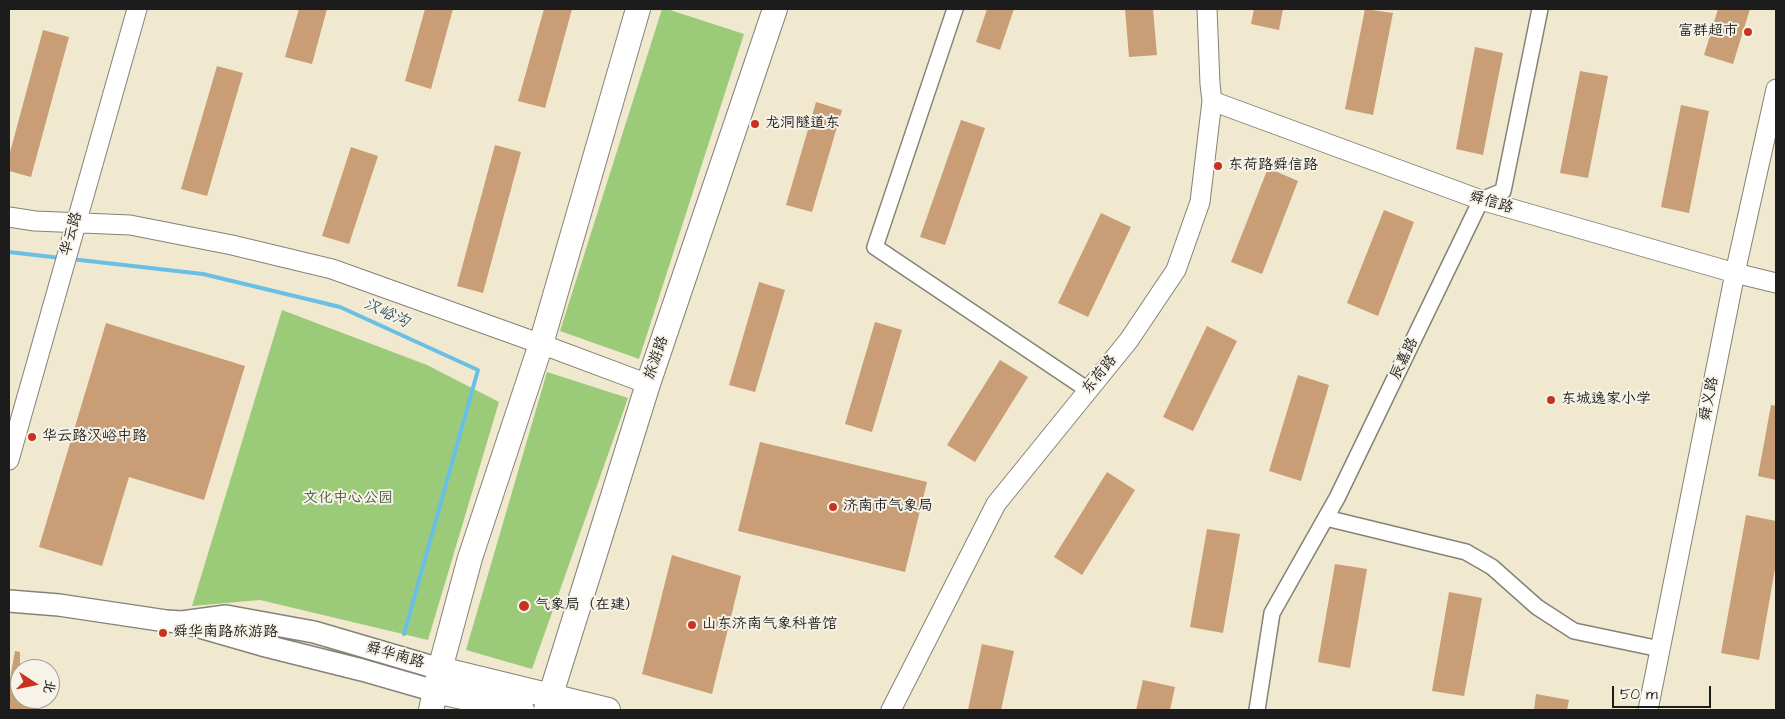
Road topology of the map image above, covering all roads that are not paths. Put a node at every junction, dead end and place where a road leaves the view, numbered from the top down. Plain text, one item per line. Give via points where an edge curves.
1 (137, 9) edge
2 (638, 9) edge
3 (775, 9) edge
4 (955, 9) edge
5 (1207, 9) edge
6 (1540, 9) edge
7 (1776, 89) edge
8 (1212, 100) junction
9 (1481, 200) junction
10 (9, 217) edge
11 (75, 223) junction
12 (1735, 273) junction
13 (1776, 283) edge
14 (541, 344) junction
15 (648, 384) junction
16 (1088, 390) junction
17 (9, 460) edge
18 (1326, 518) junction
19 (9, 601) edge
20 (1660, 649) junction
21 (435, 690) edge
22 (548, 703) edge
23 (522, 710) edge
24 (608, 710) edge
25 (892, 710) edge
26 (1257, 710) edge
27 (1648, 710) edge

1 - 11 street, 华云路
2 - 14 main road
3 - 15 main road, 旅游路
4 - 16 street via 875,247
5 - 8 street, 东荷路
6 - 9 street via 1503,191
7 - 12 street, 舜义路
8 - 9 street, 舜信路
8 - 16 street, 东荷路 via 1200,202 1176,270 1129,340
9 - 12 street, 舜信路
9 - 18 street, 辰嘉路
10 - 11 street
11 - 14 street via 130,225 332,269
11 - 17 street, 华云路
12 - 13 street, 舜信路
12 - 20 street, 舜义路
14 - 15 street
14 - 21 main road via 470,558
15 - 22 main road, 旅游路
16 - 25 street, 东荷路 via 996,504
18 - 20 street via 1466,552 1492,567 1537,607 1574,631
18 - 26 street, 辰嘉路 via 1272,613
19 - 21 main road, 舜华南路 via 166,621 226,616 314,632
20 - 27 street, 舜义路
21 - 22 main road, 舜华南路
21 - 23 main road, 舜华南路
22 - 24 main road, 舜华南路

